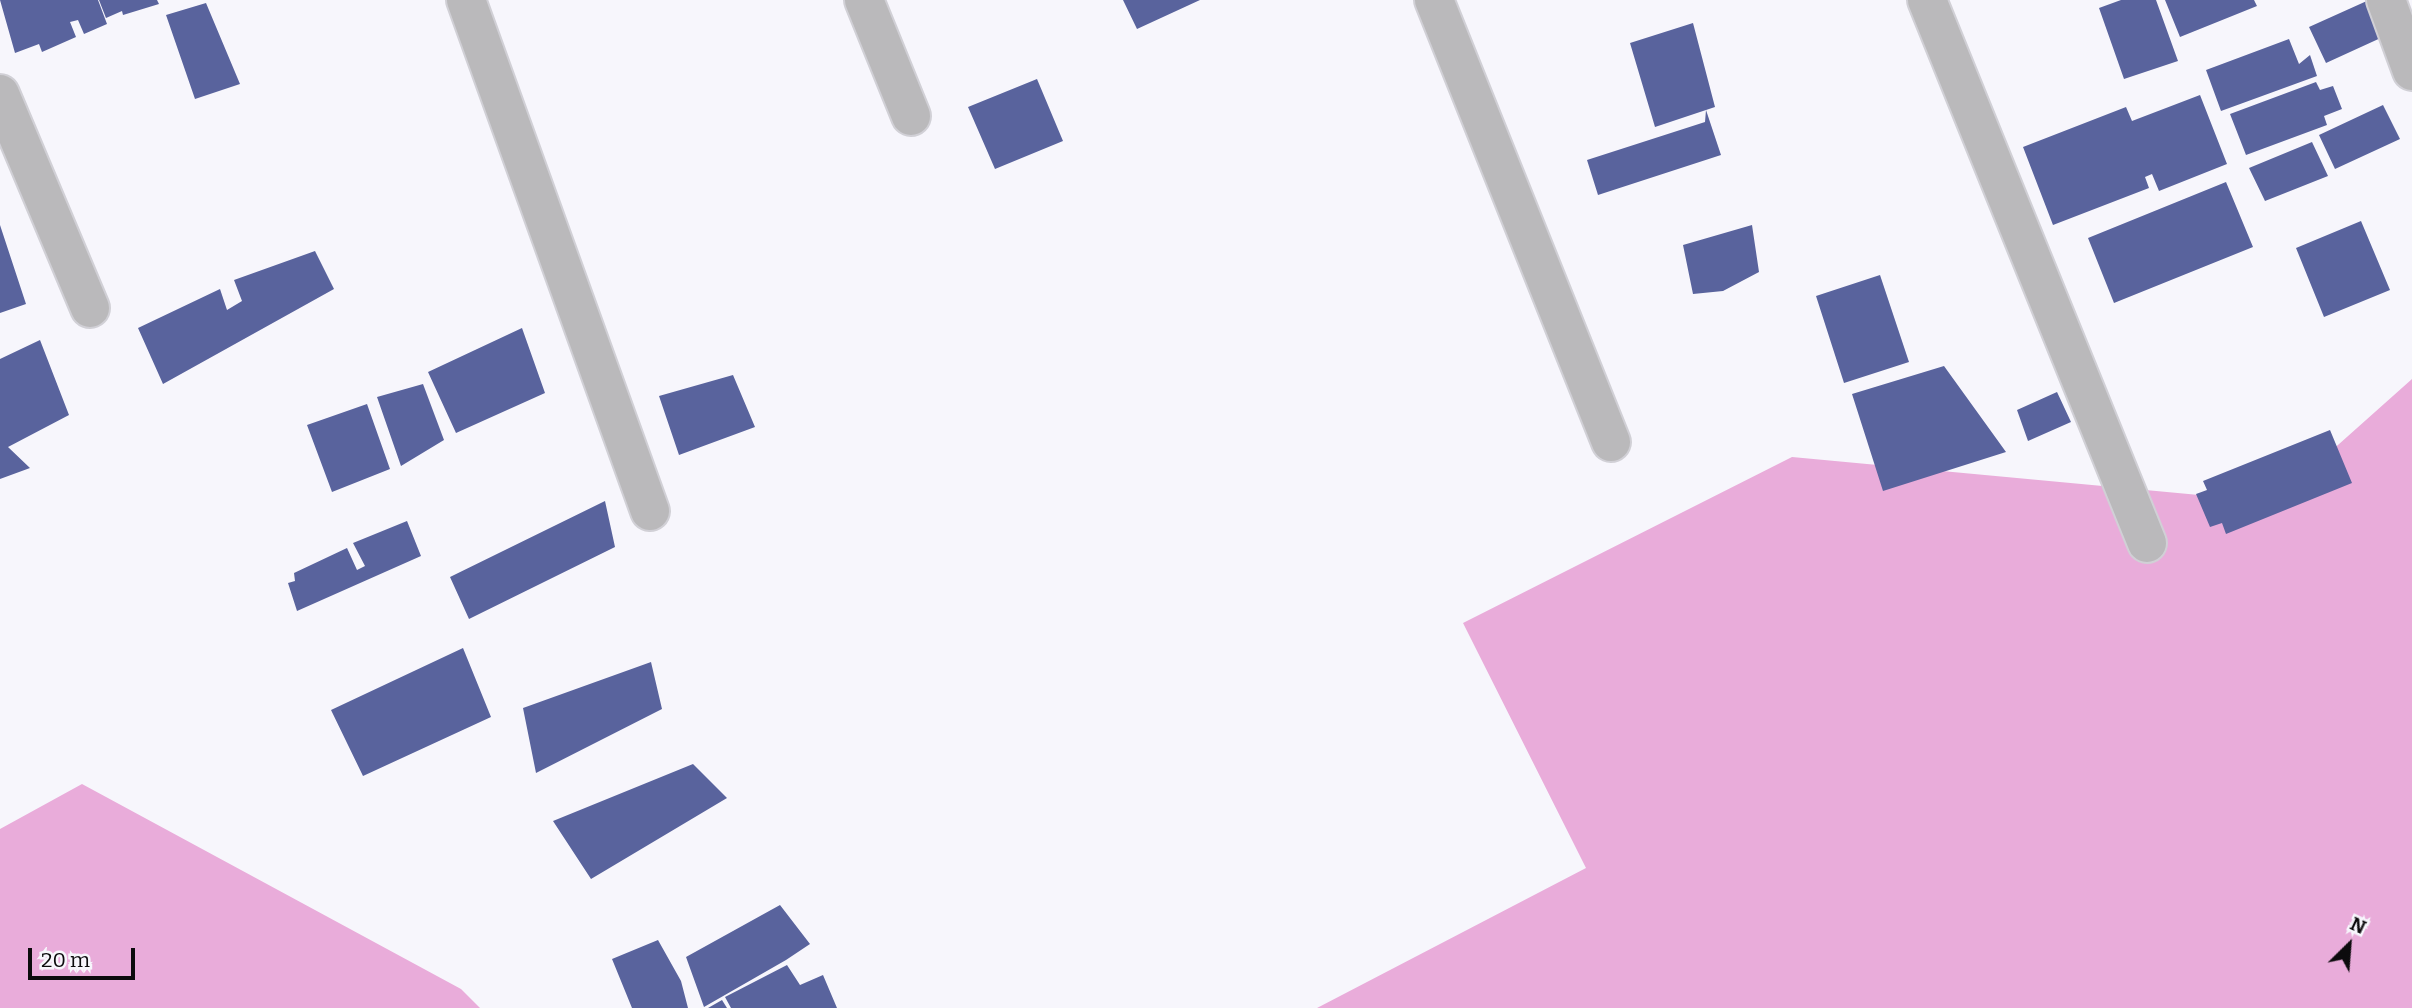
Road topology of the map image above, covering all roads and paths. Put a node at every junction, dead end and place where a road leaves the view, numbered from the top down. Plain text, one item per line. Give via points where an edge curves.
1 (467, 0) edge
2 (864, 0) edge
3 (1434, 0) edge
4 (1927, 0) edge
5 (2386, 0) edge
6 (2412, 71) edge
7 (0, 94) edge
8 (911, 116) dead end
9 (90, 308) dead end
10 (1611, 442) dead end
11 (650, 511) dead end
12 (2147, 543) dead end

1 - 11 street
2 - 8 street
3 - 10 street
4 - 12 street
5 - 6 street
7 - 9 street

